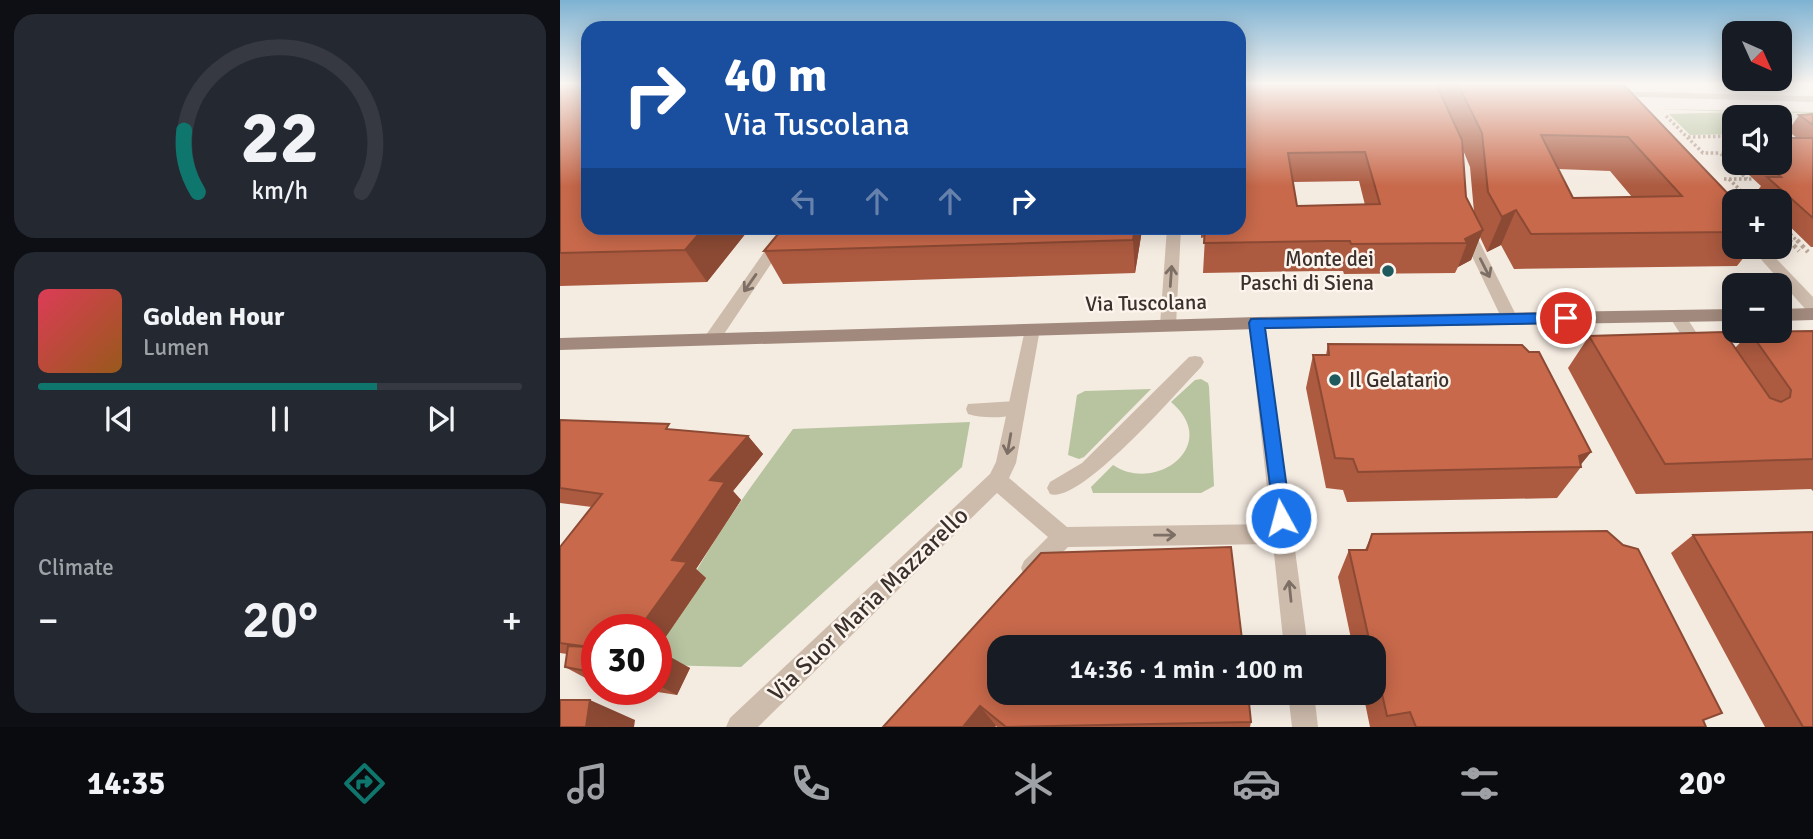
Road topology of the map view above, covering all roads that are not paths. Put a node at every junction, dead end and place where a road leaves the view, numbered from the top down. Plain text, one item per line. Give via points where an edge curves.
1 (1461, 212) edge
2 (783, 235) edge
3 (1174, 235) edge
4 (1768, 259) edge
5 (1813, 307) edge
6 (1813, 314) edge
7 (1722, 315) edge
8 (1792, 315) edge
9 (1676, 316) junction
10 (1510, 319) junction
11 (1257, 323) junction
12 (1168, 325) junction
13 (1032, 329) junction
14 (712, 339) junction
15 (560, 344) edge
16 (1195, 362) dead end
17 (1712, 370) edge
18 (1016, 408) junction
19 (975, 409) dead end
20 (998, 480) junction
21 (1057, 488) dead end
22 (1283, 534) junction
23 (1063, 537) junction
24 (1014, 587) edge
25 (1295, 635) edge
26 (1302, 705) edge
27 (739, 727) edge
28 (1305, 727) edge

1 -> 10 street
2 -> 14 street
12 -> 3 street
4 - 5 street
6 - 8 main road
7 - 9 main road, Via Tuscolana
9 - 10 main road, Via Tuscolana
9 - 17 street
10 - 11 main road, Via Tuscolana
11 - 12 main road, Via Tuscolana
11 - 22 street
12 - 13 main road, Via Tuscolana
13 - 14 main road, Via Tuscolana
13 - 18 street
14 - 15 main road, Via Tuscolana
16 - 21 street via 1089,469
18 - 19 street
18 -> 20 street via 1006,463
20 - 23 street
20 - 27 street, Via Suor Maria Mazzarello
23 -> 22 street
25 -> 22 street
23 - 24 street
26 - 28 street

